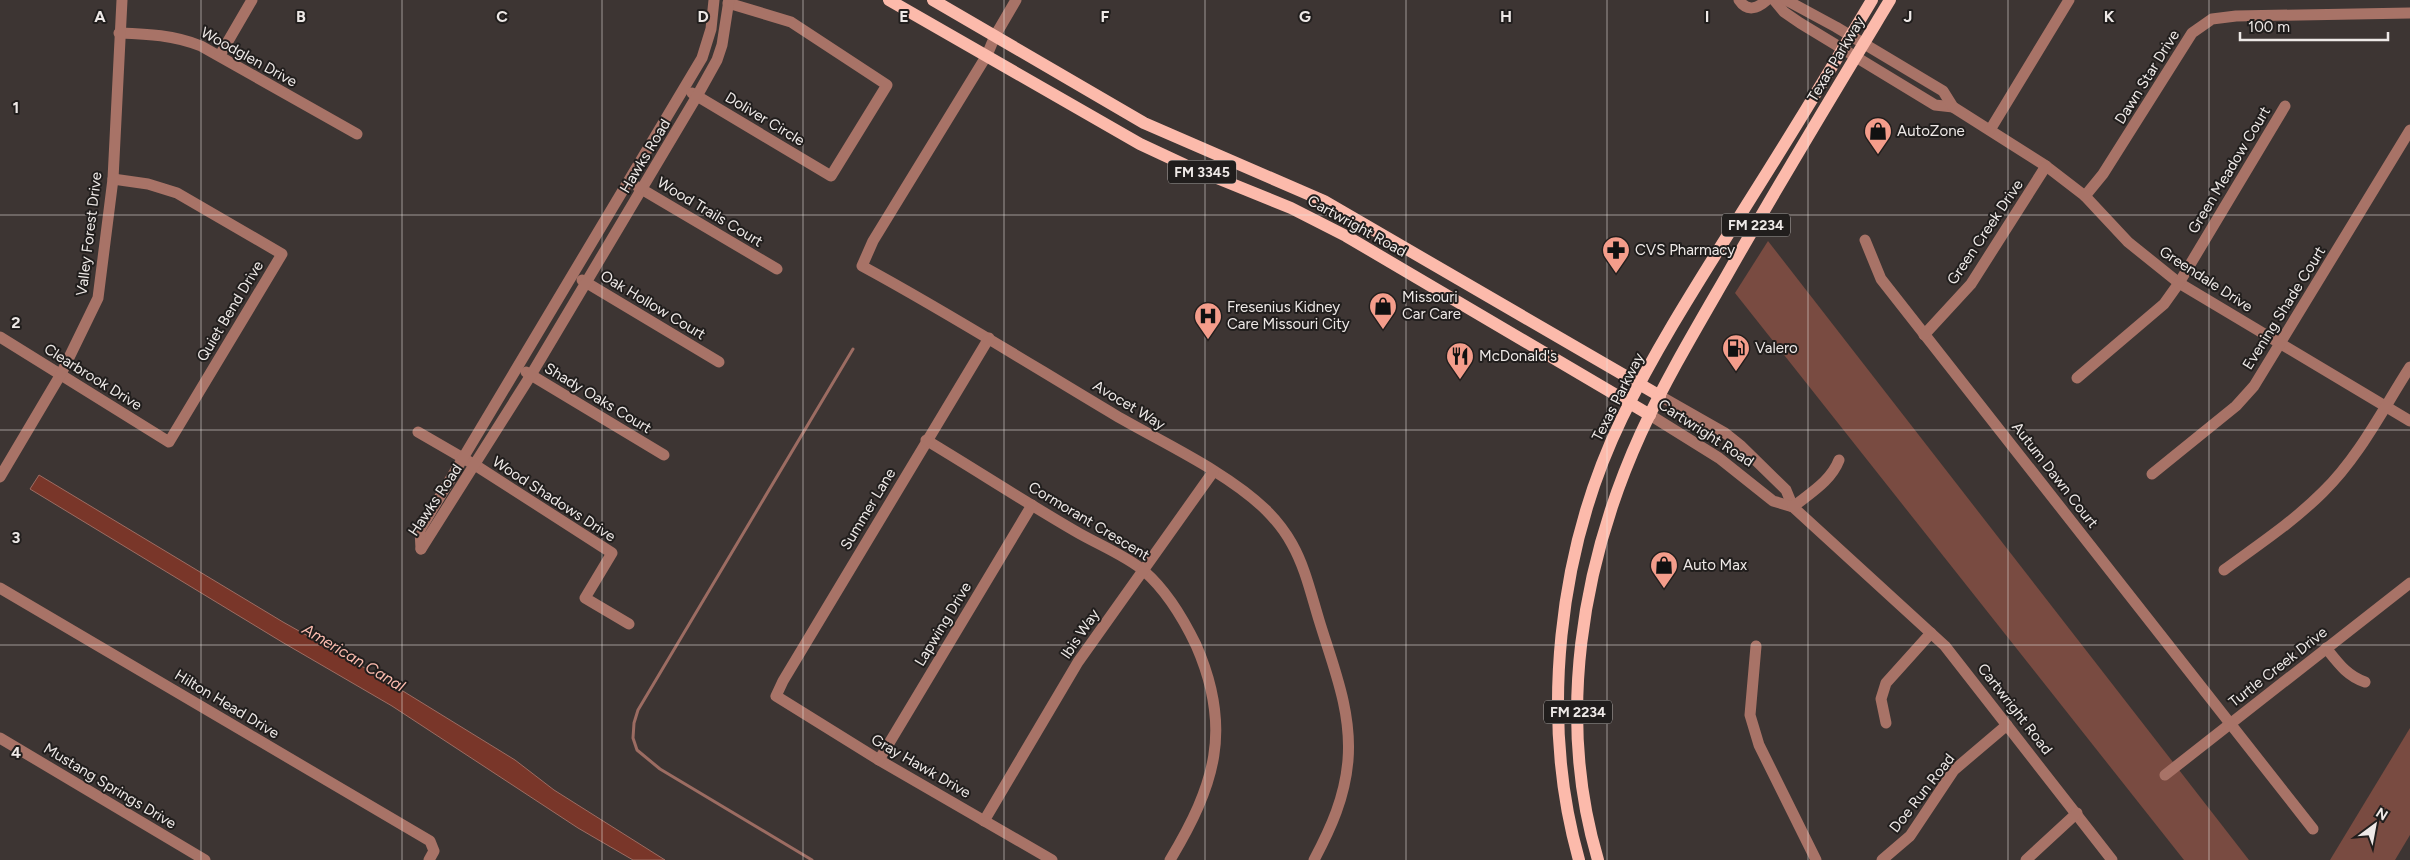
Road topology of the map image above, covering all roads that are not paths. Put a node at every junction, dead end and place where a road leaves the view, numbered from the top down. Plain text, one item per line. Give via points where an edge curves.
1 (122, 0) edge
2 (252, 0) edge
3 (714, 0) edge
4 (889, 0) edge
5 (933, 0) edge
6 (1016, 0) edge
7 (1739, 0) edge
8 (1767, 0) edge
9 (1774, 0) edge
10 (1786, 0) edge
11 (1872, 0) edge
12 (1890, 0) edge
13 (2069, 0) edge
14 (729, 1) edge
15 (2410, 13) edge
16 (119, 33) junction
17 (995, 36) junction
18 (1850, 36) junction
19 (1864, 44) junction
20 (1843, 49) junction
21 (220, 55) junction
22 (987, 55) junction
23 (1856, 57) junction
24 (684, 88) junction
25 (698, 96) junction
26 (2285, 106) dead end
27 (1953, 107) junction
28 (1990, 130) junction
29 (2410, 130) edge
30 (357, 134) dead end
31 (1193, 146) junction
32 (1185, 165) junction
33 (2046, 166) junction
34 (113, 179) junction
35 (628, 181) junction
36 (642, 190) junction
37 (2086, 196) junction
38 (1354, 218) junction
39 (1346, 236) junction
40 (1865, 240) dead end
41 (777, 270) dead end
42 (572, 274) junction
43 (1463, 281) junction
44 (587, 282) junction
45 (2179, 283) junction
46 (1454, 300) junction
47 (1924, 335) junction
48 (0, 337) edge
49 (989, 338) junction
50 (2282, 343) junction
51 (719, 362) dead end
52 (516, 366) junction
53 (2410, 367) edge
54 (61, 374) junction
55 (531, 375) junction
56 (2076, 378) dead end
57 (1640, 385) junction
58 (1660, 396) junction
59 (1630, 403) junction
60 (2384, 406) junction
61 (1650, 415) junction
62 (2410, 421) edge
63 (418, 432) dead end
64 (926, 440) junction
65 (169, 442) joint
66 (664, 454) dead end
67 (462, 457) junction
68 (1839, 460) dead end
69 (476, 465) junction
70 (1213, 472) junction
71 (2152, 474) dead end
72 (0, 477) edge
73 (1032, 505) junction
74 (1793, 507) junction
75 (1143, 570) junction
76 (2224, 570) dead end
77 (2410, 583) edge
78 (0, 588) edge
79 (629, 624) dead end
80 (1931, 633) junction
81 (1756, 646) dead end
82 (2326, 648) junction
83 (2365, 682) dead end
84 (776, 696) joint
85 (1886, 722) dead end
86 (2231, 723) junction
87 (2007, 725) junction
88 (0, 738) edge
89 (879, 760) junction
90 (2165, 775) dead end
91 (2077, 813) junction
92 (984, 821) junction
93 (2313, 829) dead end
94 (431, 855) edge
95 (205, 860) edge
96 (1052, 860) edge
97 (1170, 860) edge
98 (1314, 860) edge
99 (1579, 860) edge
100 (1598, 860) edge
101 (1816, 860) edge
102 (1882, 860) edge
103 (2026, 860) edge
104 (2112, 860) edge

1 - 16 street, Valley Forest Drive
2 - 21 street
3 - 24 street, Hawks Road via 707,45
4 - 22 main road, Cartwright Road / FM 3345
5 - 17 main road, Cartwright Road / FM 3345
6 - 17 street
7 - 8 street via 1752,9
9 - 20 street, Greendale Drive via 1784,12
10 - 18 street, Greendale Drive
11 - 18 main road, Texas Parkway / FM 2234
12 - 19 main road, Texas Parkway / FM 2234
13 - 28 street
14 - 25 street, Hawks Road via 722,45
14 - 25 street, Doliver Circle via 791,22 887,84 831,176
15 - 37 street, Dawn Star Drive via 2212,19 2192,33
16 - 21 street, Woodglen Drive via 182,38
16 - 34 street, Valley Forest Drive
17 - 22 street
17 - 31 main road, Cartwright Road / FM 3345 via 1144,123
18 - 19 street, Greendale Drive
18 - 20 main road, Texas Parkway / FM 2234
19 - 23 main road, Texas Parkway / FM 2234
19 - 27 street, Greendale Drive via 1942,91
20 - 23 street, Greendale Drive
20 - 57 main road, Texas Parkway / FM 2234 via 1708,267
21 - 30 street, Woodglen Drive
22 - 32 main road, Cartwright Road / FM 3345 via 1104,124
22 - 49 street, Avocet Way via 872,241 862,266
23 - 27 street, Greendale Drive via 1935,106
23 - 58 main road, Texas Parkway / FM 2234 via 1738,256
24 - 25 street, Doliver Circle
24 - 35 street, Hawks Road
25 - 36 street, Hawks Road
26 - 45 street, Green Meadow Court
27 - 28 street, Greendale Drive
28 - 33 street, Greendale Drive
29 - 50 street, Evening Shade Court
31 - 32 main road
31 - 38 main road, Cartwright Road / FM 3345 via 1291,185
32 - 39 main road, Cartwright Road / FM 3345 via 1264,196
33 - 37 street, Greendale Drive
33 - 47 street, Green Creek Drive via 1971,284
34 - 54 street, Valley Forest Drive via 98,298
34 - 65 street, Quiet Bend Drive via 148,184 177,193 282,254
35 - 36 street, Wood Trails Court
35 - 42 street, Hawks Road
36 - 41 street, Wood Trails Court
36 - 44 street, Hawks Road
37 - 45 street, Greendale Drive via 2128,242
38 - 39 main road
38 - 43 main road, Cartwright Road / FM 3345
39 - 46 main road, Cartwright Road / FM 3345
40 - 47 street, Autum Dawn Court via 1881,279
42 - 44 street, Oak Hollow Court
42 - 52 street, Hawks Road
43 - 46 main road
43 - 57 main road, Cartwright Road / FM 3345
44 - 51 street, Oak Hollow Court
44 - 55 street, Hawks Road
45 - 50 street, Greendale Drive
45 - 56 street, Green Meadow Court via 2164,304
46 - 59 main road, Cartwright Road / FM 3345
47 - 86 street, Autum Dawn Court
48 - 54 street, Clearbrook Drive
49 - 64 street, Summer Lane
49 - 70 street, Avocet Way
50 - 60 street, Greendale Drive
50 - 71 street, Evening Shade Court via 2254,386 2236,406
52 - 55 street, Shady Oaks Court
52 - 67 street, Hawks Road
53 - 60 street
54 - 65 street, Clearbrook Drive
54 - 72 street, Valley Forest Drive
55 - 66 street, Shady Oaks Court
55 - 69 street, Hawks Road
57 - 58 main road, Cartwright Road
57 - 59 main road, Texas Parkway / FM 2234
58 - 61 main road, Texas Parkway / FM 2234
58 - 74 street, Cartwright Road via 1740,445 1786,490
59 - 61 main road, Cartwright Road
59 - 99 main road, Texas Parkway / FM 2234 via 1593,491 1565,605 1560,661 1561,747 1566,806
60 - 62 street, Greendale Drive
60 - 76 street via 2352,458 2324,492
61 - 74 street, Cartwright Road via 1719,458 1773,501
61 - 100 main road, Texas Parkway / FM 2234 via 1628,463 1603,538 1586,602 1580,646 1578,734 1584,791
63 - 67 street, Wood Shadows Drive
64 - 73 street, Cormorant Crescent
64 - 84 street, Summer Lane
67 - 69 street, Wood Shadows Drive
67 - 69 street, Hawks Road via 420,530 421,549
68 - 74 street via 1828,478
69 - 79 street, Wood Shadows Drive via 612,553 585,598
70 - 75 street, Ibis Way
70 - 98 street, Avocet Way via 1266,510 1292,543 1304,571 1344,701 1348,760 1344,793 1332,827
73 - 75 street, Cormorant Crescent
73 - 89 street, Lapwing Drive
74 - 80 street, Cartwright Road
75 - 92 street, Ibis Way via 1078,662
75 - 97 street, Cormorant Crescent via 1174,606 1189,630 1212,686 1215,711 1212,772 1202,801
77 - 82 street, Turtle Creek Drive
78 - 94 street, Hilton Head Drive via 430,841
80 - 85 street via 1886,683 1881,699
80 - 87 street, Cartwright Road via 1945,646
81 - 101 street via 1750,715 1759,745
82 - 83 street via 2345,672
82 - 86 street, Turtle Creek Drive
84 - 89 street, Gray Hawk Drive
86 - 90 street, Turtle Creek Drive
86 - 93 street, Autum Dawn Court
87 - 91 street, Cartwright Road
87 - 102 street, Doe Run Road via 1954,770 1910,836
88 - 95 street, Mustang Springs Drive
89 - 92 street, Gray Hawk Drive
91 - 103 street
91 - 104 street, Cartwright Road
92 - 96 street, Gray Hawk Drive

